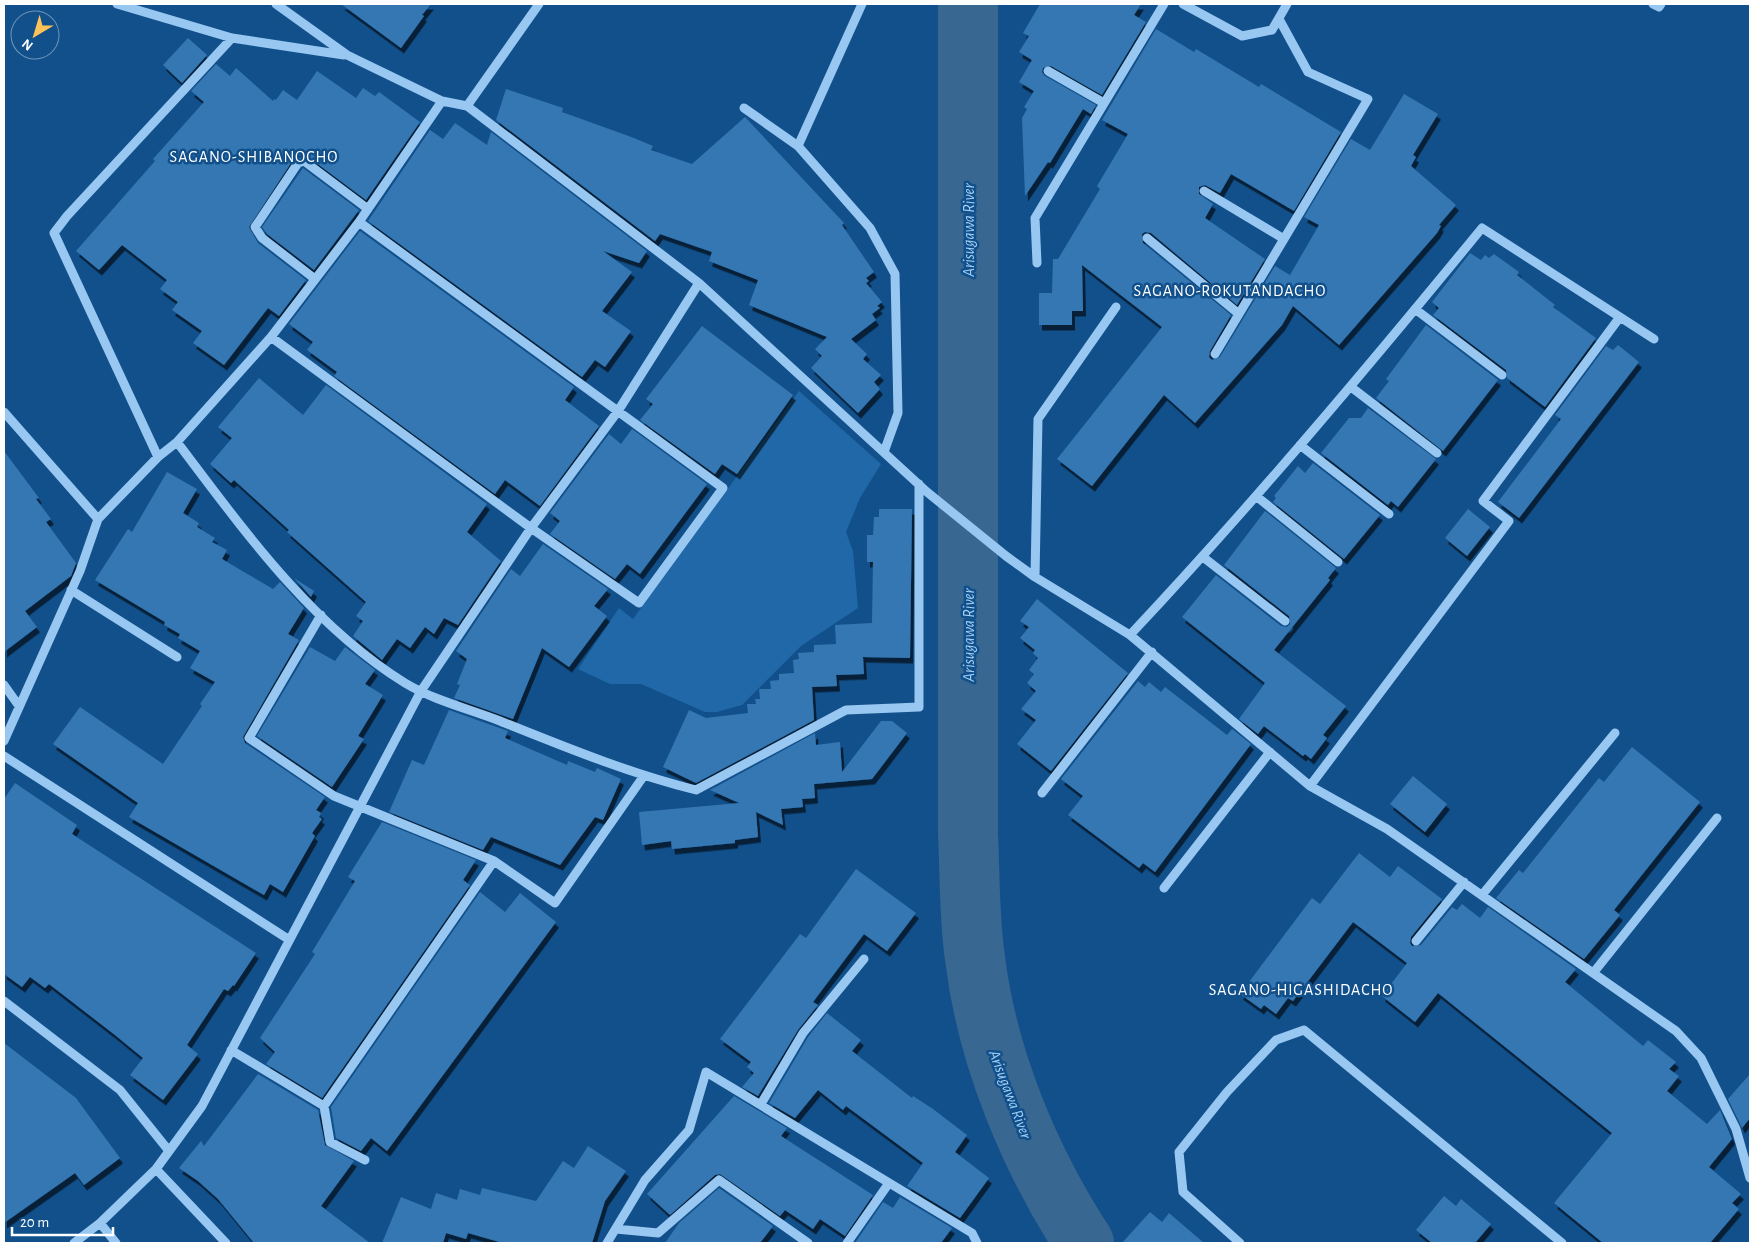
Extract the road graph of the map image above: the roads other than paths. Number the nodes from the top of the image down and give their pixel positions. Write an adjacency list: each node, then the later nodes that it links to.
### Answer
1 (117, 4): 11 (street)
2 (276, 4): 12 (street)
3 (539, 4): 16 (street)
4 (862, 4): 18 (street)
5 (1164, 4): 15 (street)
6 (1183, 4): 10 (street)
7 (1287, 4): 10 (street)
8 (1653, 4): 9 (street)
9 (1661, 4)
10 (1279, 19): 23 (street)
11 (232, 38): 12 (street); 42 (street)
12 (347, 55): 14 (street)
13 (1048, 71): 15 (street)
14 (442, 101): 16 (street); 20 (street)
15 (1104, 103): 24 (street)
16 (467, 106): 26 (street)
17 (744, 108): 18 (street)
18 (798, 146): 40 (street)
19 (1204, 190): 23 (street)
20 (368, 210): 21 (street); 25 (street)
21 (359, 222): 25 (street); 36 (street)
22 (1146, 238): 29 (street)
23 (1284, 239): 29 (street)
24 (1037, 263)
25 (315, 279): 31 (street)
26 (699, 283): 36 (street); 40 (street)
27 (1116, 307): 50 (street)
28 (1415, 309): 30 (street); 34 (street); 35 (street)
29 (1240, 314): 33 (street)
30 (1620, 317): 32 (street); 65 (street)
31 (271, 337): 38 (street); 47 (street)
32 (1654, 339)
33 (1215, 354)
34 (1502, 375)
35 (1351, 387): 39 (street); 41 (street)
36 (618, 411): 47 (street); 47 (street)
37 (4, 412): 46 (street)
38 (177, 442): 42 (street); 52 (street)
39 (1300, 445): 44 (street); 45 (street)
40 (884, 452): 43 (street)
41 (1437, 453)
42 (158, 457): 46 (street)
43 (919, 484): 50 (street); 64 (street)
44 (1256, 496): 48 (street); 49 (street)
45 (1389, 514)
46 (98, 519): 51 (street)
47 (531, 528): 58 (street)
48 (1203, 556): 53 (street); 54 (street)
49 (1338, 562)
50 (1035, 577): 54 (street)
51 (71, 590): 56 (street); 59 (street)
52 (321, 615): 58 (street); 67 (street)
53 (1284, 622)
54 (1130, 635): 55 (street)
55 (1152, 652): 62 (street); 66 (street)
56 (177, 657)
57 (4, 685): 59 (street)
58 (421, 691): 64 (street); 67 (street)
59 (19, 706): 61 (street)
60 (1615, 734): 72 (street)
61 (4, 741)
62 (1270, 752): 65 (street); 71 (street)
63 (4, 756): 73 (street)
64 (644, 777): 69 (street)
65 (1310, 786): 70 (street)
66 (1042, 793)
67 (360, 805): 69 (street); 73 (street)
68 (1717, 818): 76 (street)
69 (494, 861): 80 (street)
70 (1464, 882): 72 (street); 74 (street)
71 (1164, 888)
72 (1482, 895): 76 (street)
73 (288, 939): 78 (street)
74 (1416, 941)
75 (864, 958): 79 (street)
76 (1594, 972): 84 (street)
77 (4, 1001): 81 (street)
78 (231, 1050): 80 (street); 81 (street)
79 (761, 1104): 85 (street); 87 (street)
80 (324, 1106): 82 (street)
81 (169, 1151): 83 (street)
82 (365, 1160)
83 (156, 1169): 86 (street); 90 (street)
84 (1750, 1178)
85 (889, 1183): 93 (street); 94 (street)
86 (100, 1223): 88 (street); 89 (street)
87 (616, 1229): 91 (street); 92 (street)
88 (74, 1243)
89 (116, 1243)
90 (226, 1243)
91 (607, 1243)
92 (808, 1243)
93 (847, 1243)
94 (976, 1243)
95 (1240, 1243): 96 (street)
96 (1562, 1243)

